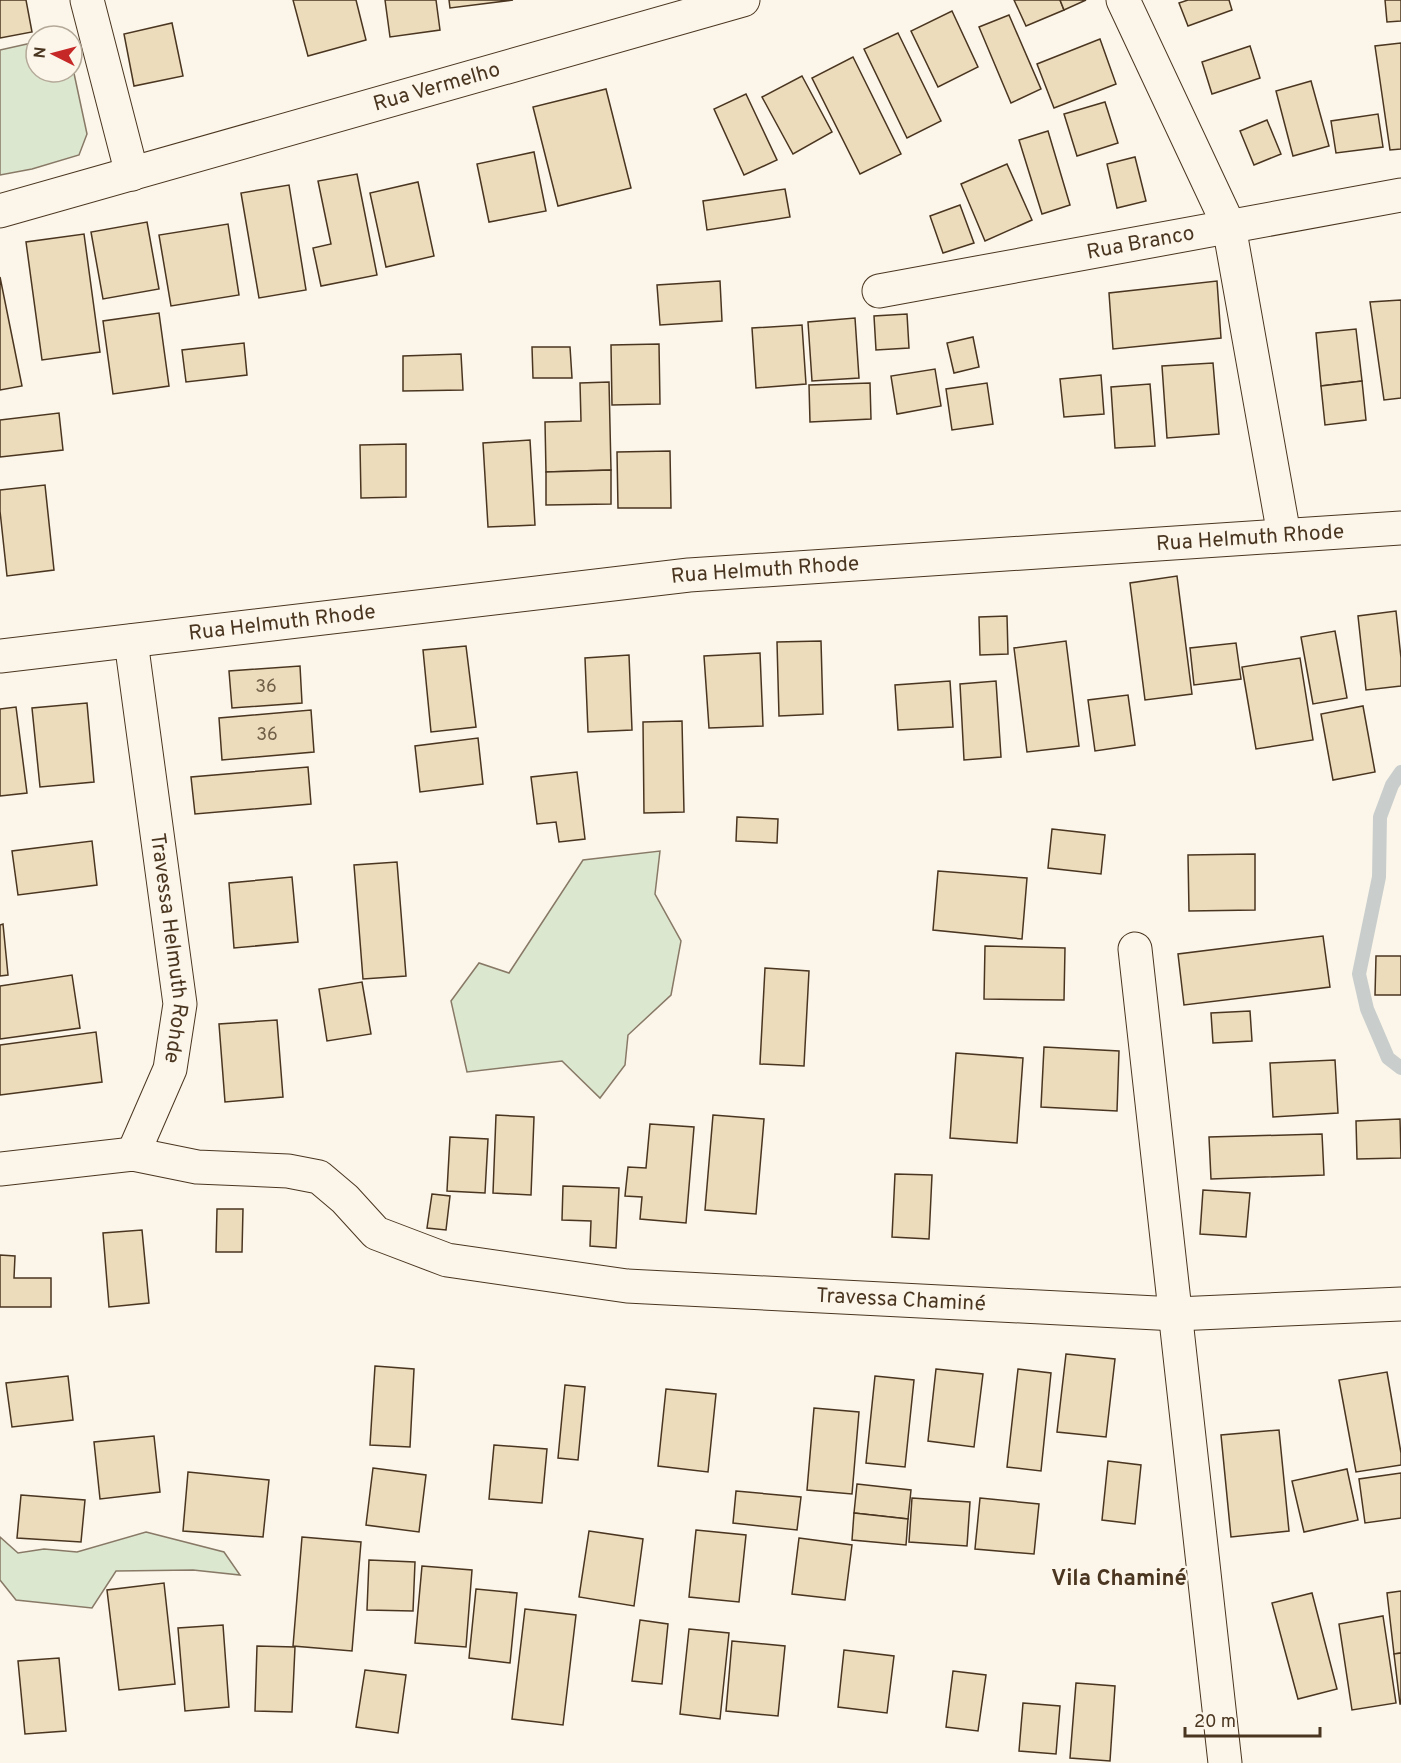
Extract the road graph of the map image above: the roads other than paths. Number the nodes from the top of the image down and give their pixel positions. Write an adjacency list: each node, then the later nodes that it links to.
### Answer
1 (87, 0): 4 (street)
2 (743, 0): 4 (street, Rua Vermelho)
3 (1123, 0): 7 (street)
4 (132, 174): 6 (street, Rua Vermelho)
5 (1401, 195): 7 (street, Rua Branco)
6 (0, 211)
7 (1229, 226): 8 (street, Rua Branco); 10 (street)
8 (879, 291)
9 (1401, 528): 10 (street, Rua Helmuth Rhode)
10 (1284, 535): 11 (street, Rua Helmuth Rhode)
11 (131, 641): 12 (street, Rua Helmuth Rhode); 14 (street, Travessa Helmuth Rohde)
12 (0, 656)
13 (1135, 949): 17 (street)
14 (133, 1154): 15 (street); 17 (street, Travessa Chaminé)
15 (0, 1169)
16 (1401, 1304): 17 (street, Travessa Chaminé)
17 (1176, 1314): 18 (street)
18 (1225, 1763)

